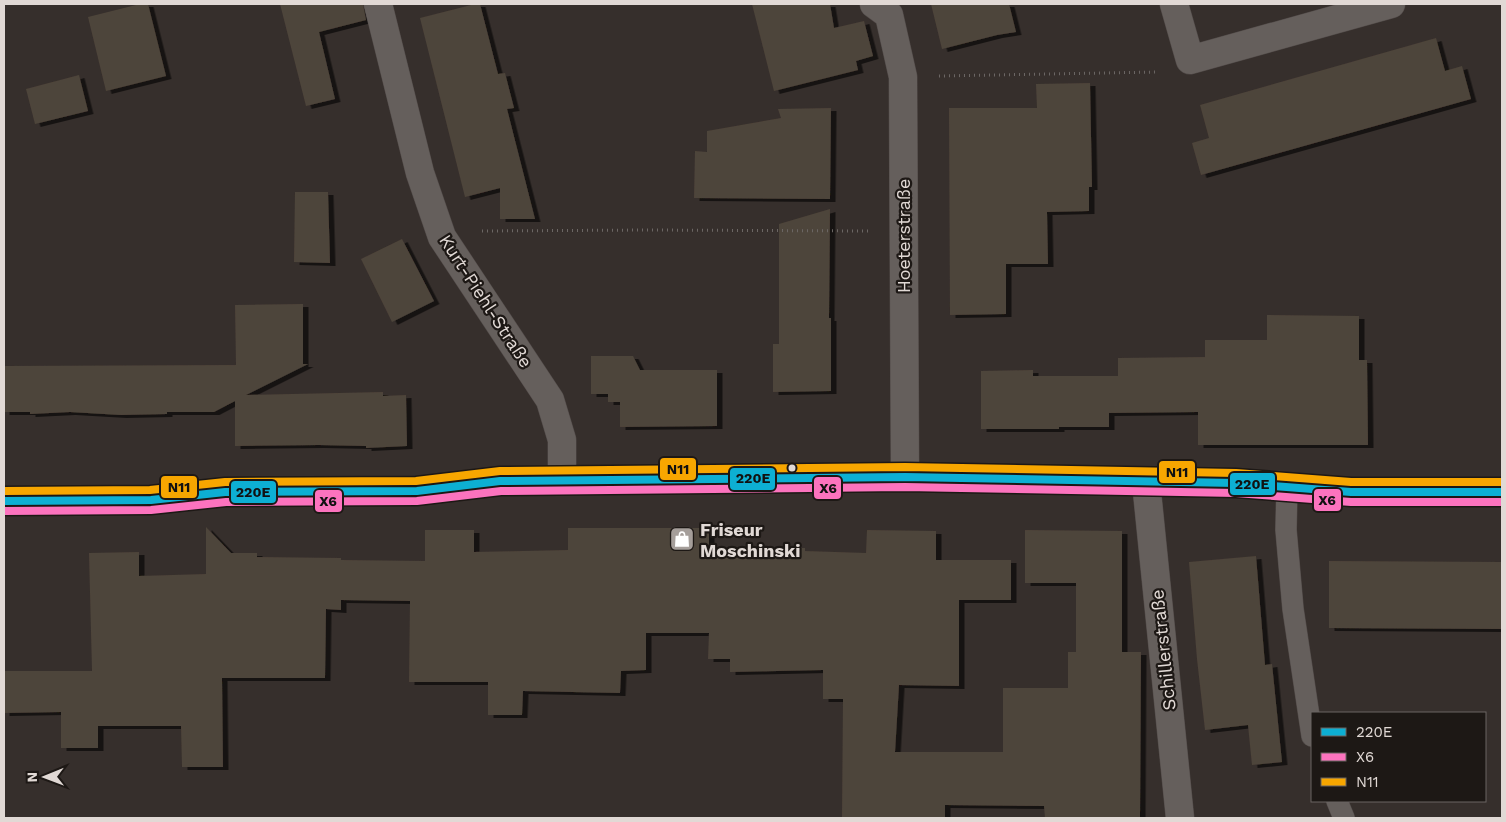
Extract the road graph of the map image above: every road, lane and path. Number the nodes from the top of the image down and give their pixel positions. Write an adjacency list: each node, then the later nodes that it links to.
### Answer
1 (378, 4): 8 (street, Kurt-Piehl-Straße)
2 (874, 4): 6 (street, Hoeterstraße)
3 (1174, 4): 5 (street)
4 (1391, 4): 5 (street)
5 (1190, 60): 6 (path)
6 (903, 77): 7 (street, Hoeterstraße)
7 (903, 231): 8 (path); 9 (street, Hoeterstraße)
8 (442, 237): 10 (street, Kurt-Piehl-Straße)
9 (905, 477): 10 (street); 11 (street)
10 (562, 480): 14 (street)
11 (1146, 482): 12 (street); 17 (street, Schillerstraße)
12 (1287, 486): 13 (street); 15 (lane)
13 (1502, 492)
14 (4, 501)
15 (1311, 729)
16 (1337, 802): 18 (lane)
17 (1180, 818)
18 (1344, 818)

